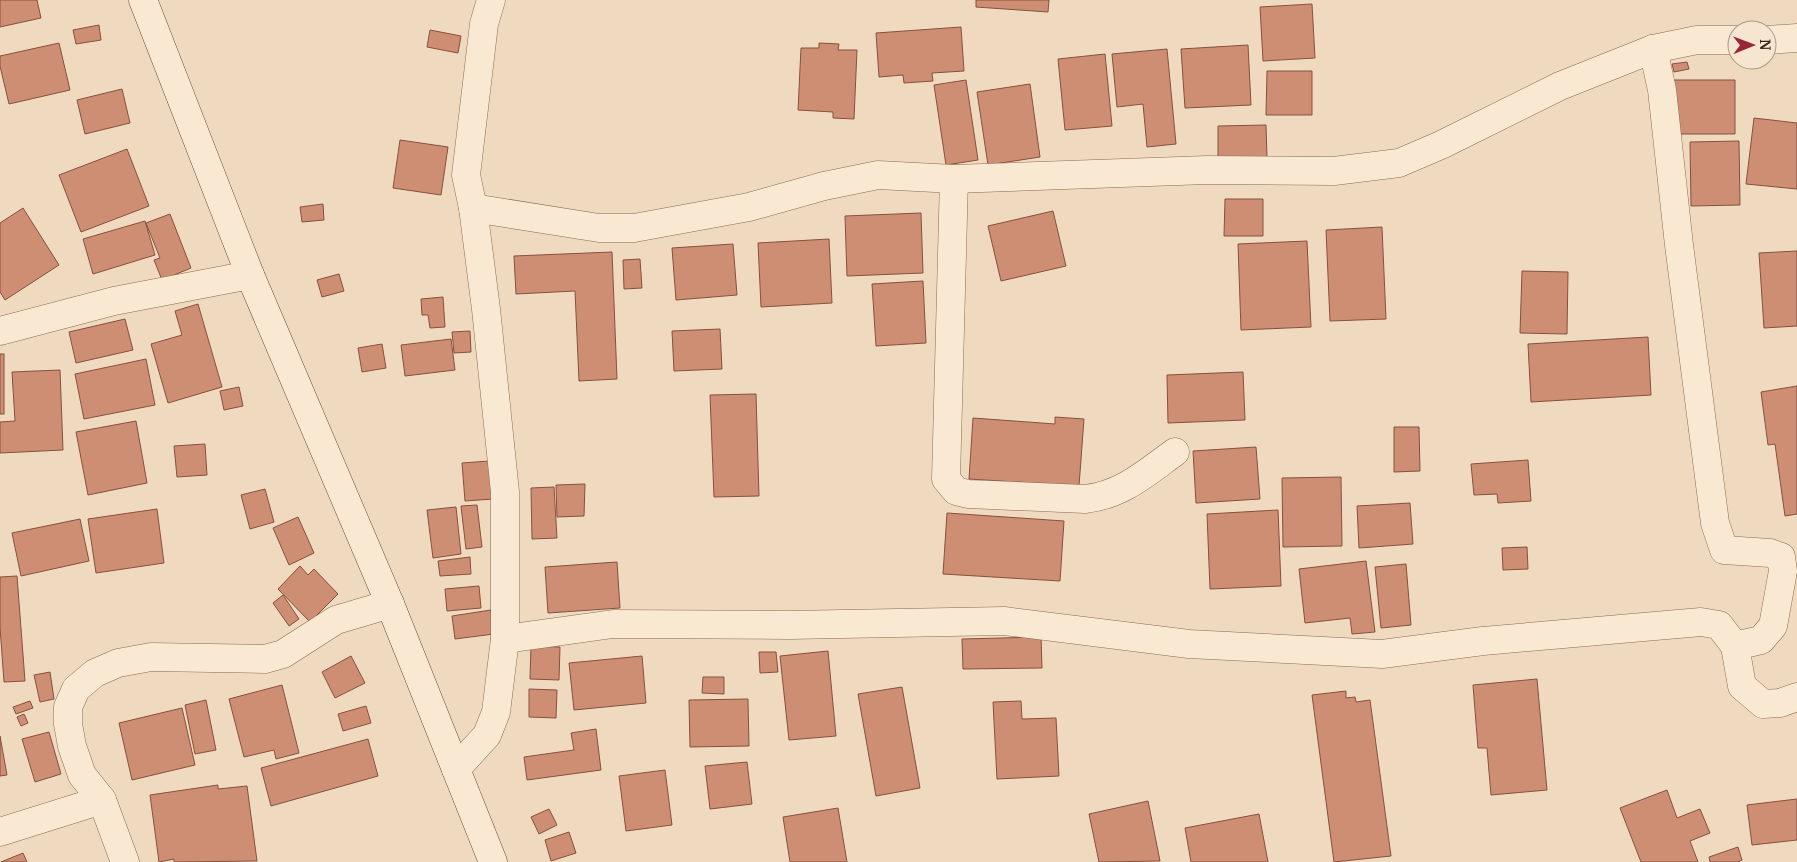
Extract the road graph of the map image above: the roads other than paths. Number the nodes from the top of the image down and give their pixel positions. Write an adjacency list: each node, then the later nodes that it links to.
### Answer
1 (143, 0): 9 (street)
2 (491, 0): 8 (street)
3 (1797, 38): 4 (street)
4 (1777, 39)
5 (1727, 40): 6 (street)
6 (1653, 49): 7 (street); 14 (street)
7 (954, 179): 8 (street); 11 (street)
8 (473, 208): 13 (street)
9 (250, 274): 10 (street); 12 (street)
10 (0, 331)
11 (1175, 452)
12 (390, 604): 16 (street); 17 (street)
13 (505, 639): 14 (street); 16 (street)
14 (1735, 646): 15 (street)
15 (1797, 697)
16 (456, 769): 20 (street)
17 (102, 800): 18 (street); 19 (street)
18 (0, 832)
19 (125, 862)
20 (493, 862)

